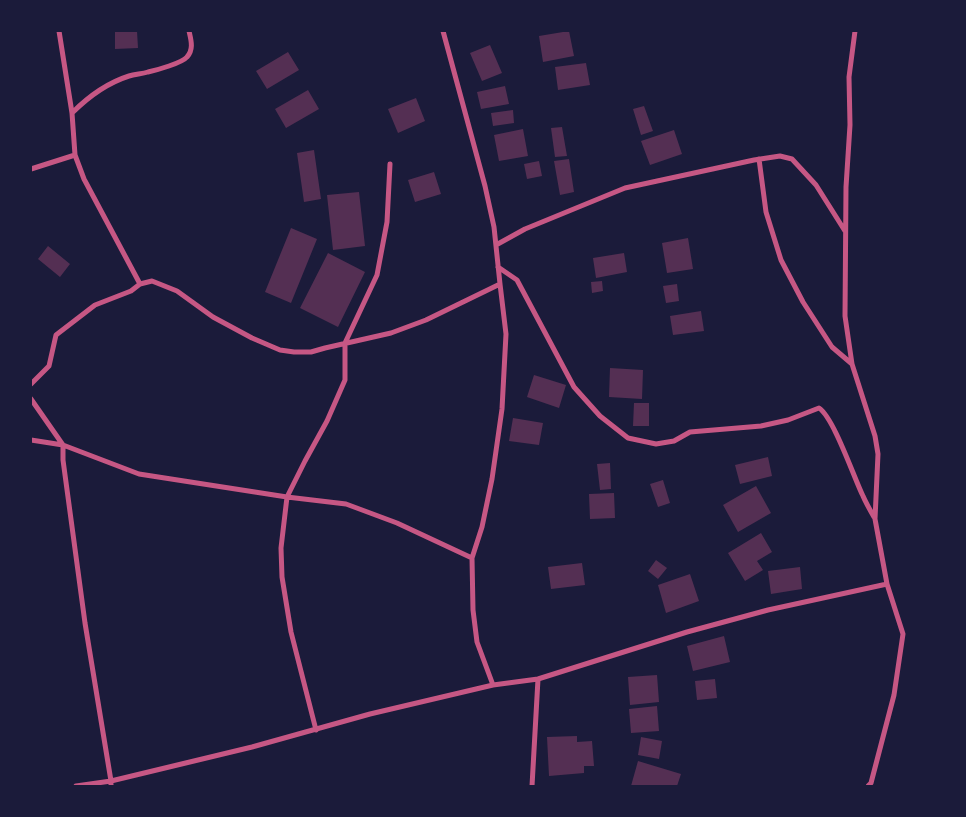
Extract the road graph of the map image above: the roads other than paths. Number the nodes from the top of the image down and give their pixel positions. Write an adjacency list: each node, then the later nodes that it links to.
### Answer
1 (59, 31): 5 (street)
2 (189, 31): 5 (street)
3 (443, 31): 11 (street)
4 (855, 31): 10 (street)
5 (72, 113): 6 (street)
6 (75, 155): 9 (street); 13 (street)
7 (759, 159): 10 (street); 11 (street); 16 (street)
8 (390, 164): 15 (street)
9 (31, 168)
10 (845, 231): 16 (street)
11 (496, 245): 12 (street)
12 (498, 267): 14 (street); 22 (street)
13 (140, 284): 15 (street); 17 (street)
14 (500, 284): 15 (street); 23 (street)
15 (346, 343): 21 (street)
16 (852, 364): 22 (street)
17 (31, 384)
18 (31, 399): 20 (street)
19 (31, 440): 20 (street)
20 (63, 445): 21 (street); 28 (street)
21 (288, 497): 23 (street); 27 (street)
22 (875, 519): 24 (street)
23 (472, 558): 26 (street)
24 (887, 584): 25 (street); 29 (street)
25 (538, 679): 26 (street); 31 (street)
26 (493, 685): 27 (street)
27 (316, 730): 28 (street)
28 (111, 783): 30 (street)
29 (872, 785)
30 (76, 786)
31 (532, 786)

